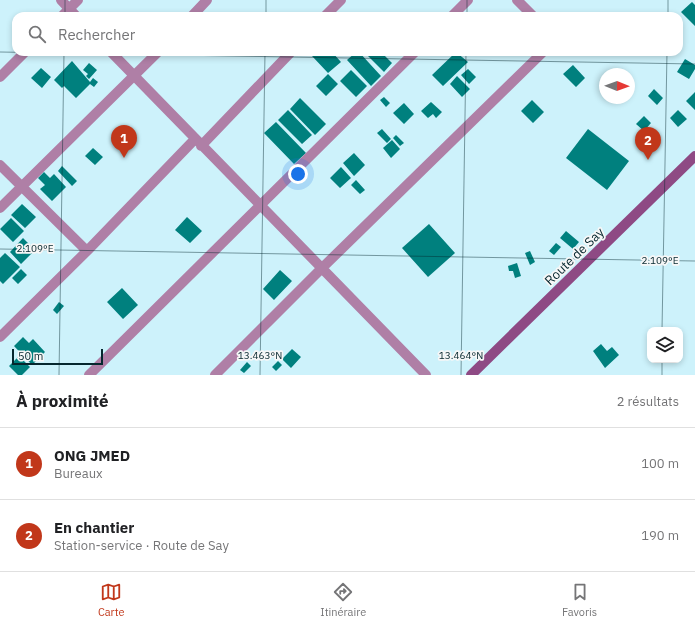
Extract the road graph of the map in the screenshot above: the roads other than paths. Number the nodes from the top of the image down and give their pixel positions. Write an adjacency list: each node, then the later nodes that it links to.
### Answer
1 (61, 0): 7 (street)
2 (78, 0): 8 (street)
3 (207, 0): 9 (street)
4 (341, 0): 10 (street)
5 (468, 0): 11 (street)
6 (517, 0): 12 (street)
7 (68, 12)
8 (70, 12)
9 (196, 12)
10 (329, 12)
11 (456, 12)
12 (529, 12)
13 (21, 56): 20 (street)
14 (115, 56): 19 (street)
15 (154, 56): 19 (street)
16 (287, 56): 21 (street)
17 (411, 56): 25 (street)
18 (539, 56): 28 (street)
19 (135, 76): 21 (street); 24 (street)
20 (0, 77)
21 (198, 142): 25 (street); 27 (street)
22 (695, 156): 33 (main road, Route de Say)
23 (0, 165): 24 (street)
24 (22, 187): 26 (street); 27 (street)
25 (260, 206): 28 (street); 30 (street)
26 (0, 208)
27 (87, 251): 29 (street)
28 (321, 269): 31 (street); 32 (street)
29 (0, 337)
30 (89, 375)
31 (215, 375)
32 (426, 375)
33 (471, 375)

